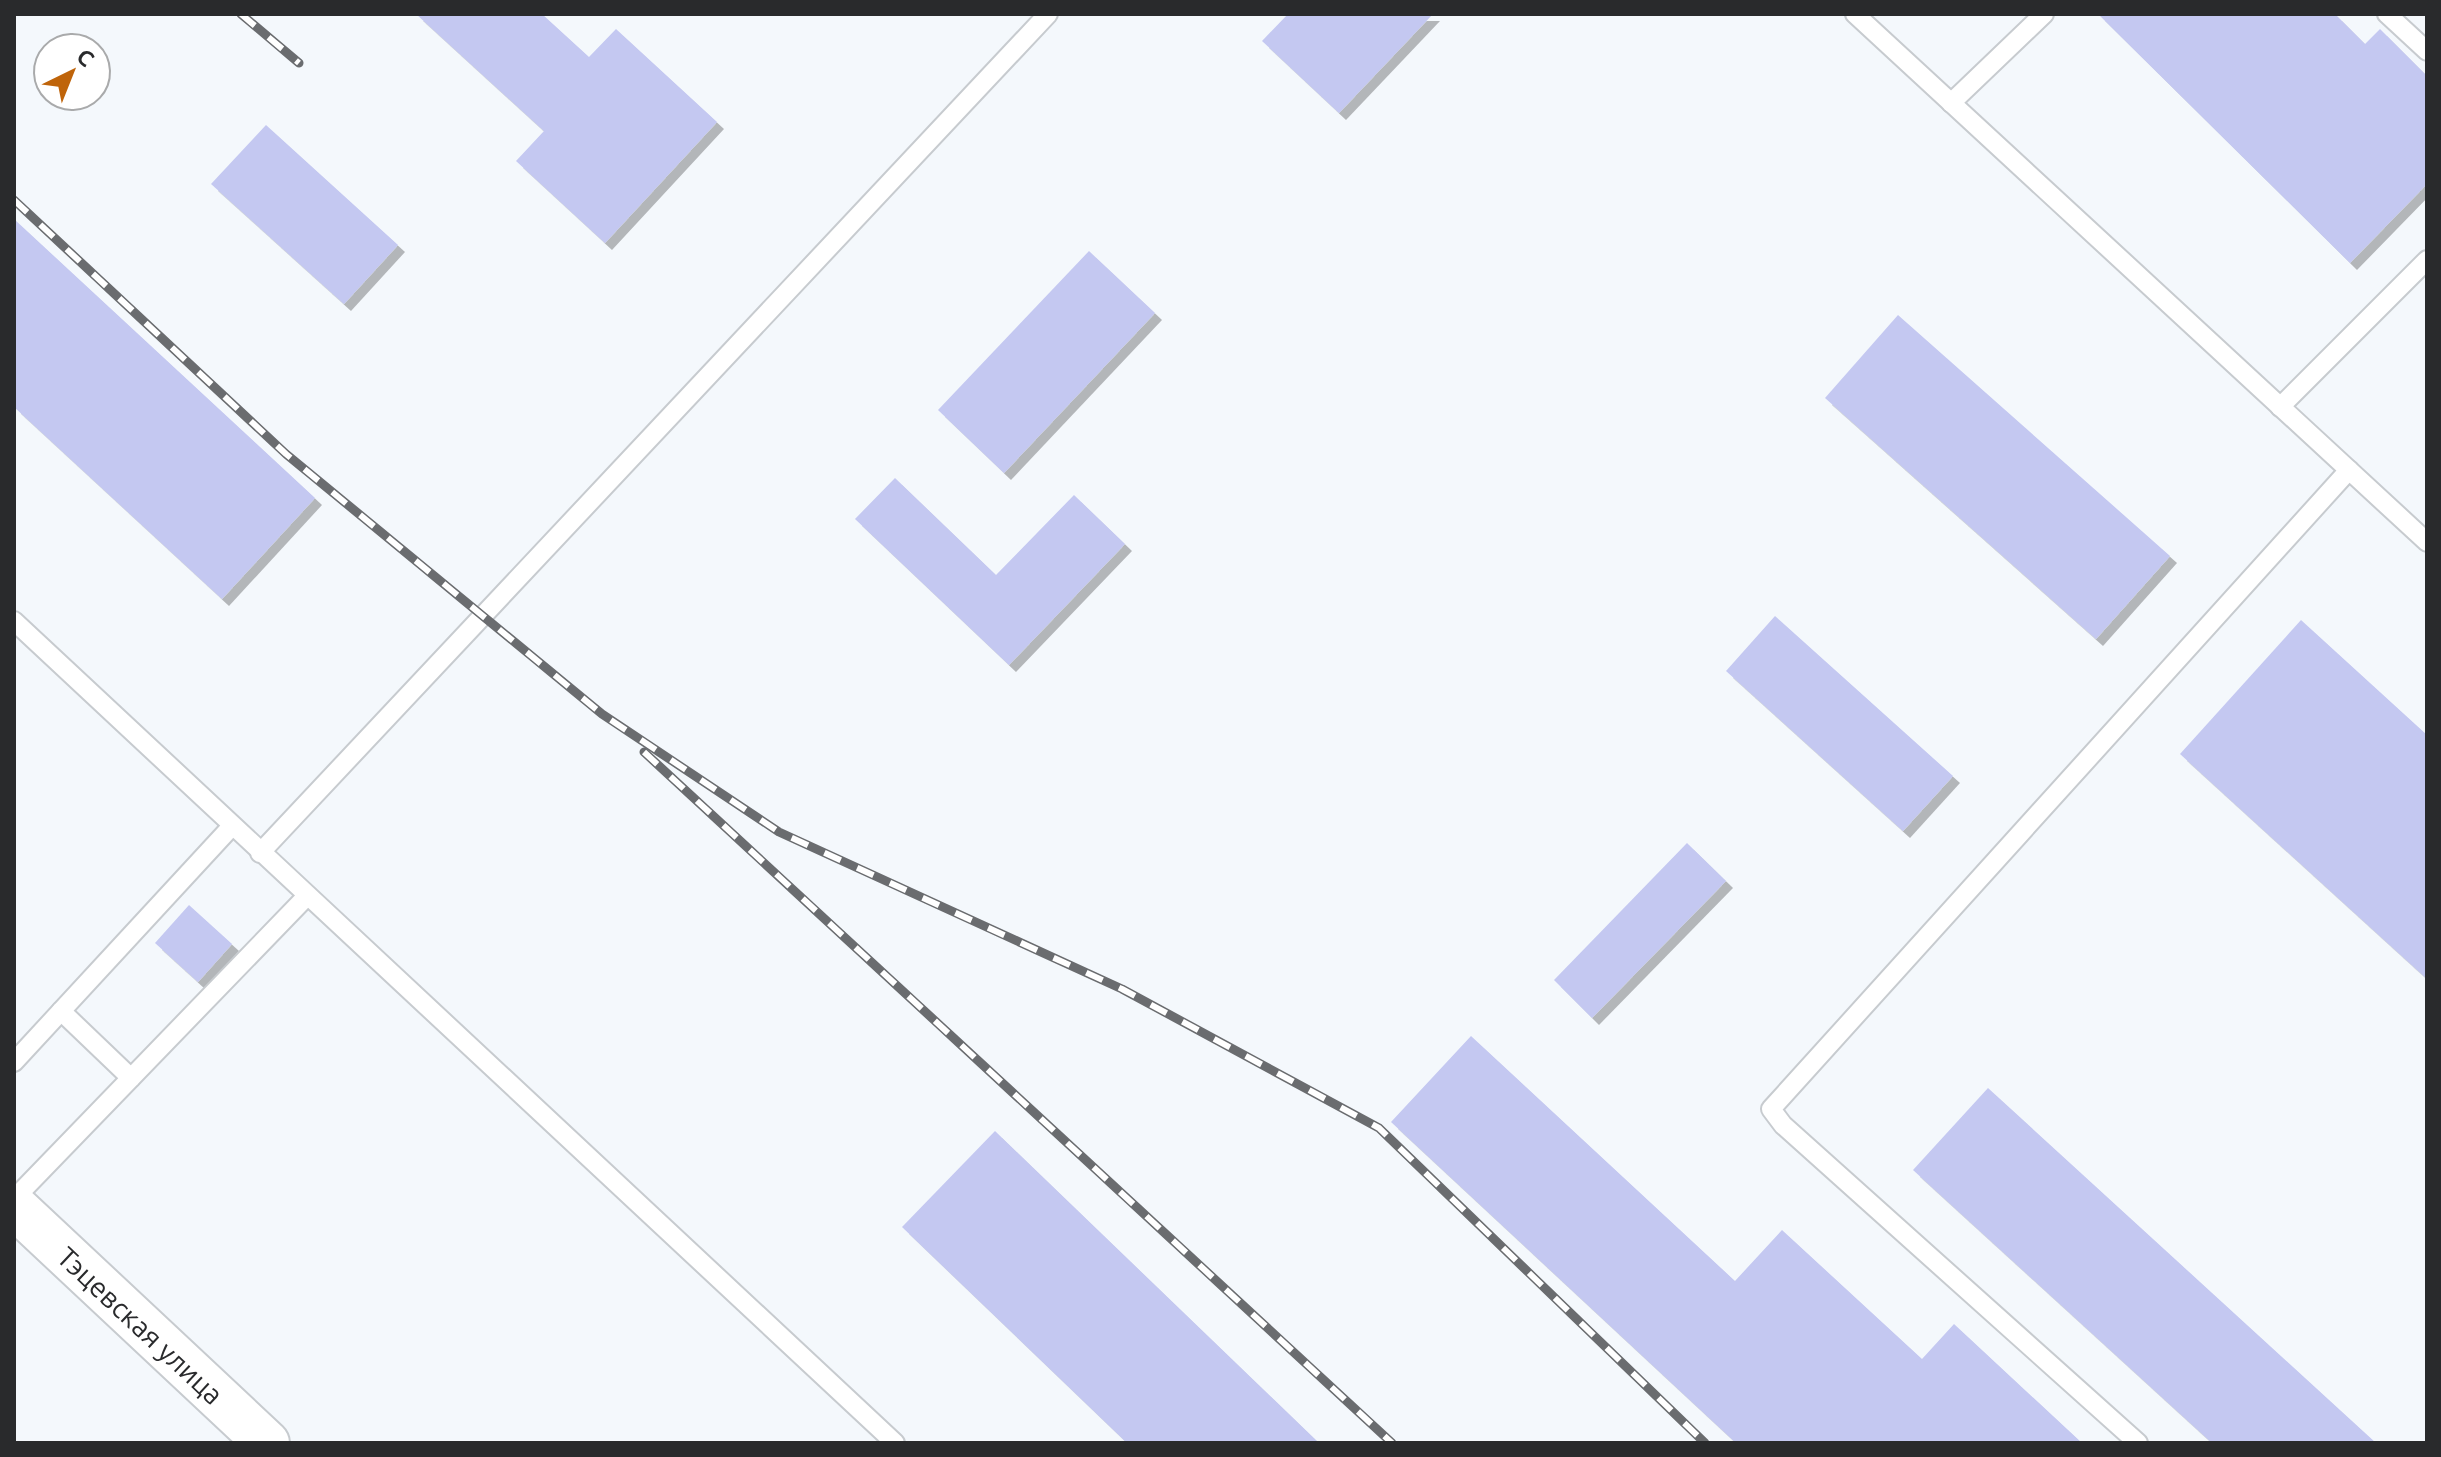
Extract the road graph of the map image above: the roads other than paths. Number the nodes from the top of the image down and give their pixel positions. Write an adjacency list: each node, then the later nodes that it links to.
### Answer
1 (1048, 14): 13 (lane)
2 (1855, 14): 6 (lane)
3 (2044, 14): 6 (lane)
4 (2387, 14): 5 (lane)
5 (2427, 51)
6 (1951, 103): 8 (lane)
7 (2427, 260): 8 (lane)
8 (2280, 407): 9 (lane)
9 (2349, 470): 10 (lane); 22 (lane)
10 (2427, 542)
11 (14, 621): 12 (lane)
12 (232, 826): 13 (lane); 15 (lane)
13 (260, 853): 14 (lane)
14 (307, 896): 17 (lane); 21 (lane)
15 (61, 1011): 16 (lane); 17 (lane)
16 (14, 1062)
17 (131, 1078): 18 (lane)
18 (14, 1199)
19 (14, 1206): 20 (street, Тэцевская улица)
20 (267, 1443)
21 (895, 1443)
22 (2138, 1443)

